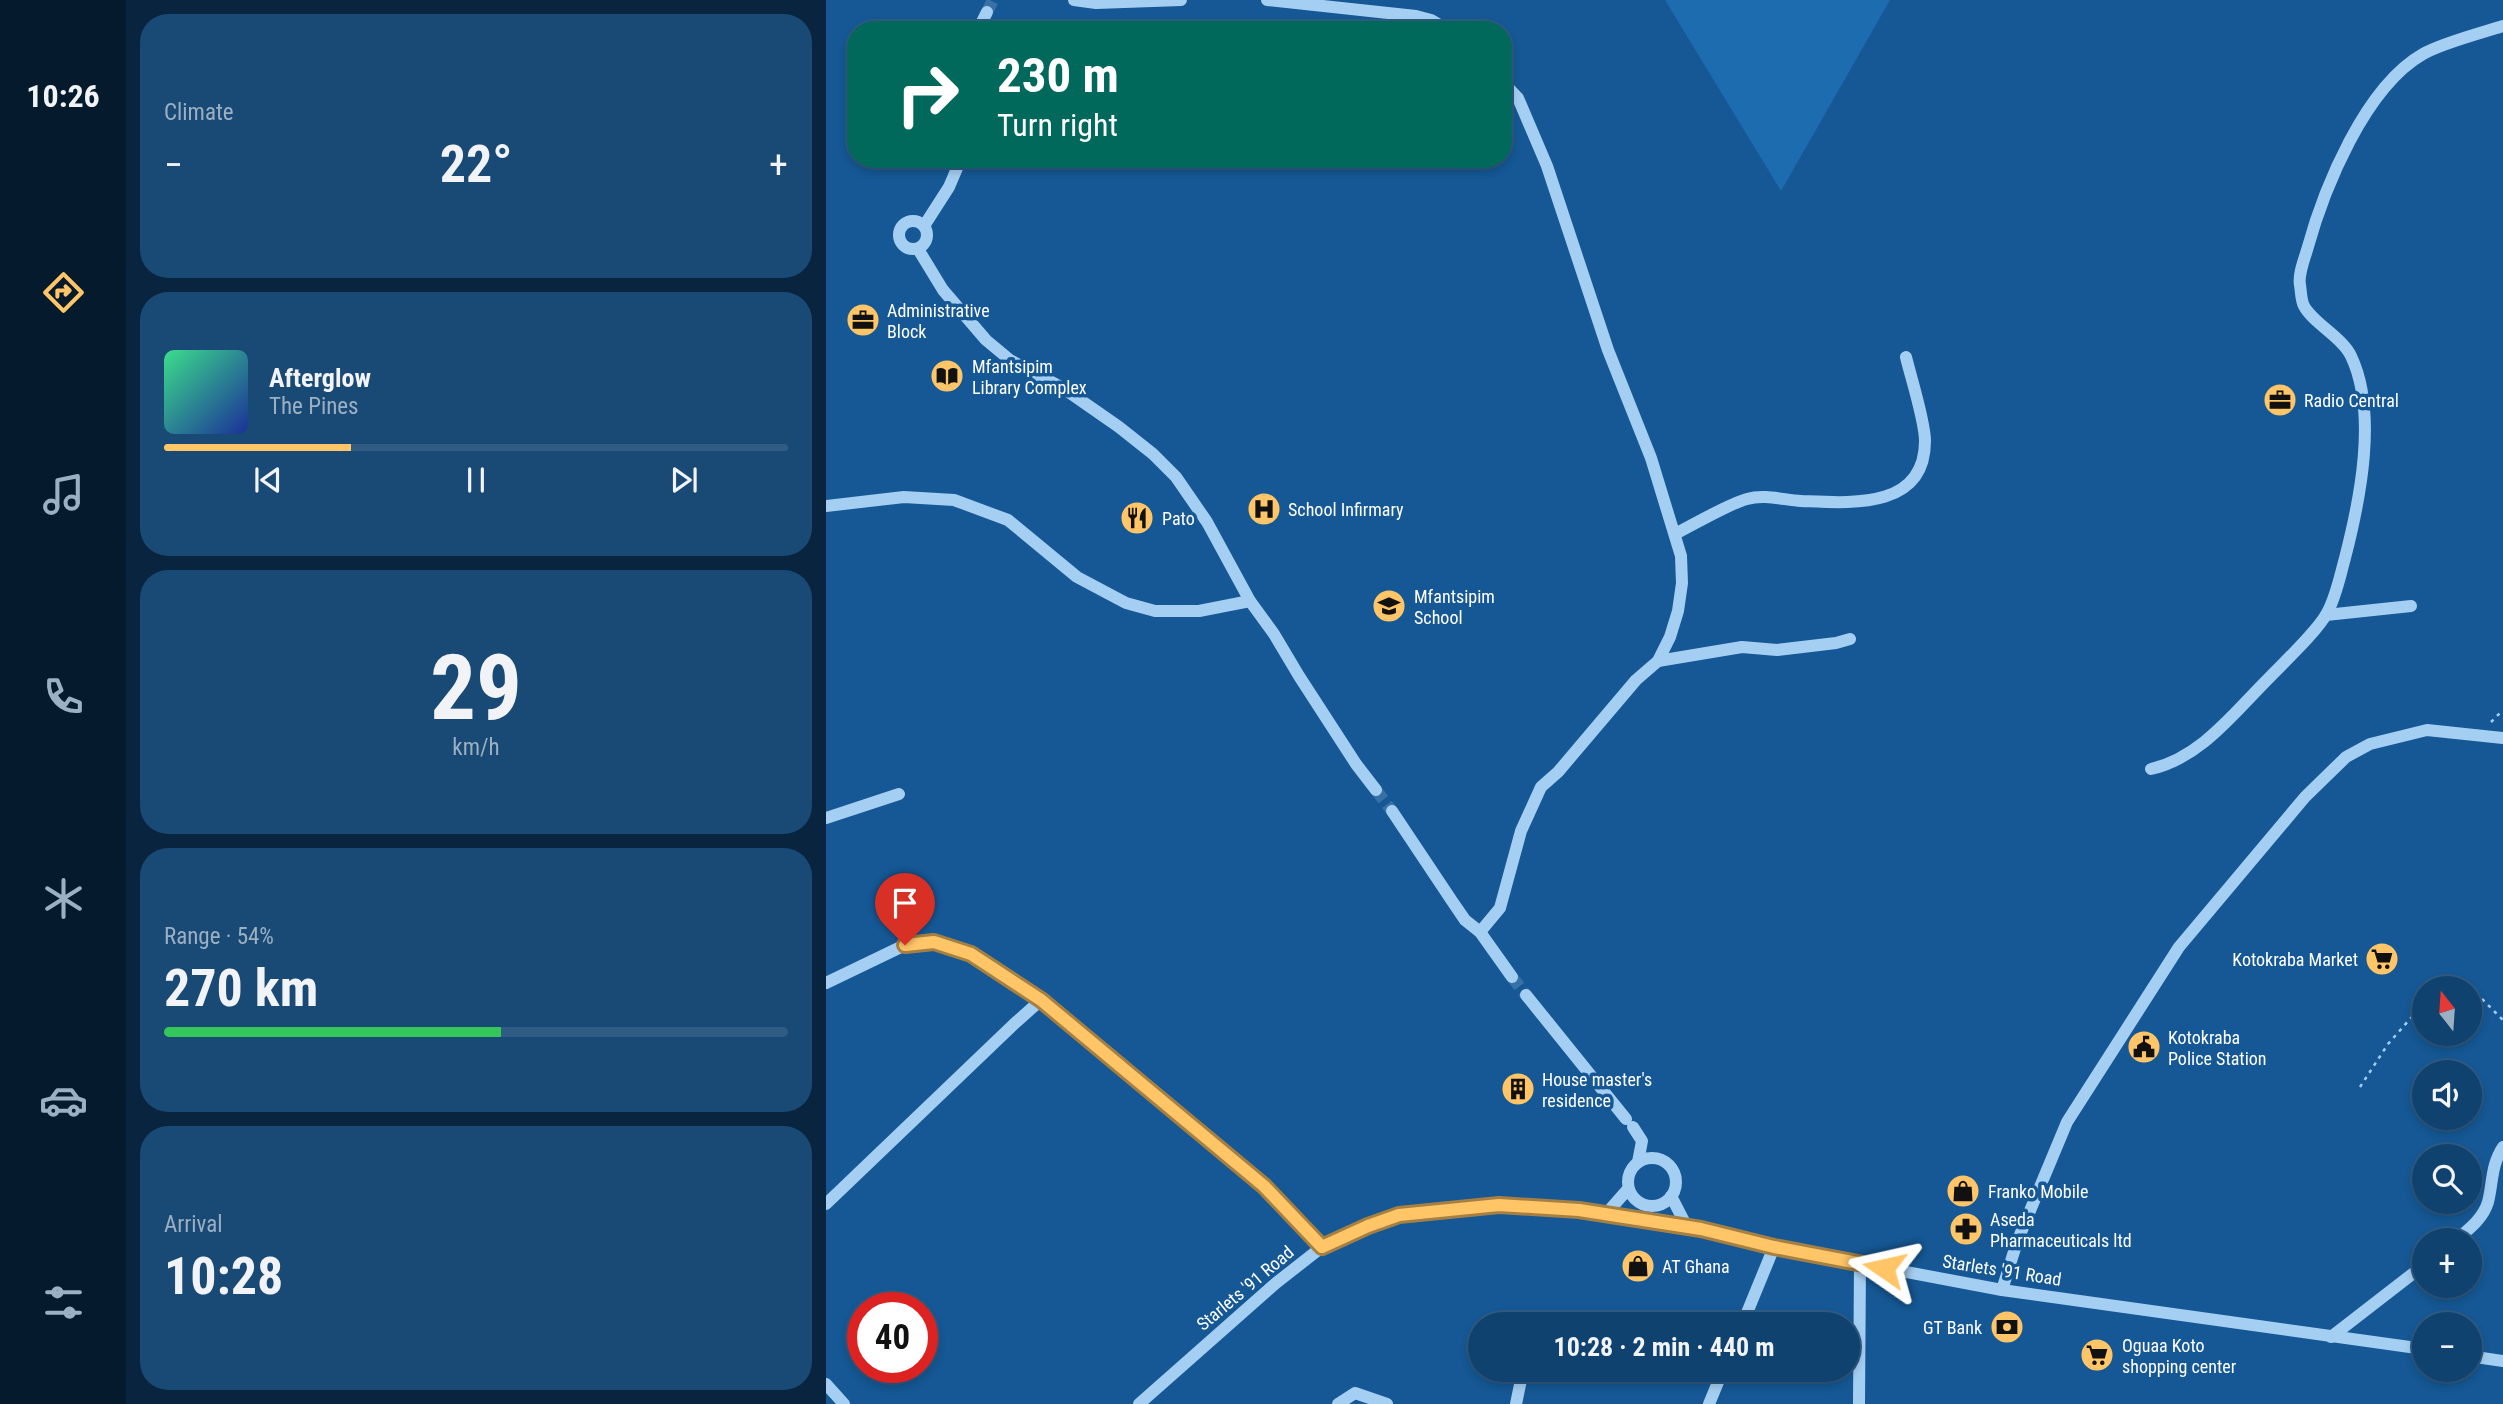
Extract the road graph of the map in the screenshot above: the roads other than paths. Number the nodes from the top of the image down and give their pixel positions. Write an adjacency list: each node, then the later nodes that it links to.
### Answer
1 (1074, 0): 2 (street)
2 (1181, 0)
3 (1267, 0): 6 (street)
4 (987, 12): 5 (street)
5 (982, 21)
6 (1434, 21)
7 (2503, 26): 17 (street)
8 (1512, 92): 14 (street)
9 (957, 168): 10 (street)
10 (924, 226): 11 (street); 11 (street)
11 (918, 249): 15 (street)
12 (1906, 357): 14 (street)
13 (826, 506): 15 (street)
14 (1675, 534): 19 (street)
15 (1250, 601): 22 (street)
16 (2411, 606): 17 (street)
17 (2326, 615): 21 (street)
18 (1850, 639): 19 (street)
19 (1658, 661): 26 (street)
20 (2503, 738): 45 (street)
21 (2151, 769)
22 (1376, 790)
23 (899, 794): 25 (street)
24 (1392, 811): 26 (street)
25 (826, 818)
26 (1480, 932): 27 (street)
27 (1512, 977)
28 (826, 984): 30 (street)
29 (1526, 995): 31 (street)
30 (1041, 1000): 37 (street); 41 (street)
31 (1643, 1141): 33 (street); 34 (street)
32 (2503, 1147): 40 (street)
33 (1660, 1159): 34 (street); 36 (street)
34 (1638, 1162): 35 (street)
35 (1628, 1189): 36 (street); 38 (street)
36 (1671, 1196): 39 (street)
37 (826, 1204)
38 (1605, 1214): 39 (street, Starlets '91 Road); 41 (street, Starlets '91 Road)
39 (1687, 1227): 42 (street, Starlets '91 Road)
40 (2470, 1228)
41 (1322, 1247): 55 (street, Starlets '91 Road)
42 (1774, 1247): 43 (street, Starlets '91 Road); 46 (street)
43 (1860, 1263): 45 (street, Starlets '91 Road); 60 (street)
44 (2412, 1274): 47 (street)
45 (2002, 1290): 47 (street, Starlets '91 Road)
46 (1747, 1312)
47 (2331, 1336): 48 (street, Starlets '91 Road)
48 (2412, 1347)
49 (2482, 1358): 50 (street)
50 (2503, 1361)
51 (1521, 1382): 58 (street)
52 (1718, 1382): 59 (street)
53 (826, 1384): 54 (street)
54 (844, 1404)
55 (1139, 1404)
56 (1338, 1404): 57 (street)
57 (1387, 1404)
58 (1516, 1404)
59 (1709, 1404)
60 (1860, 1404)

